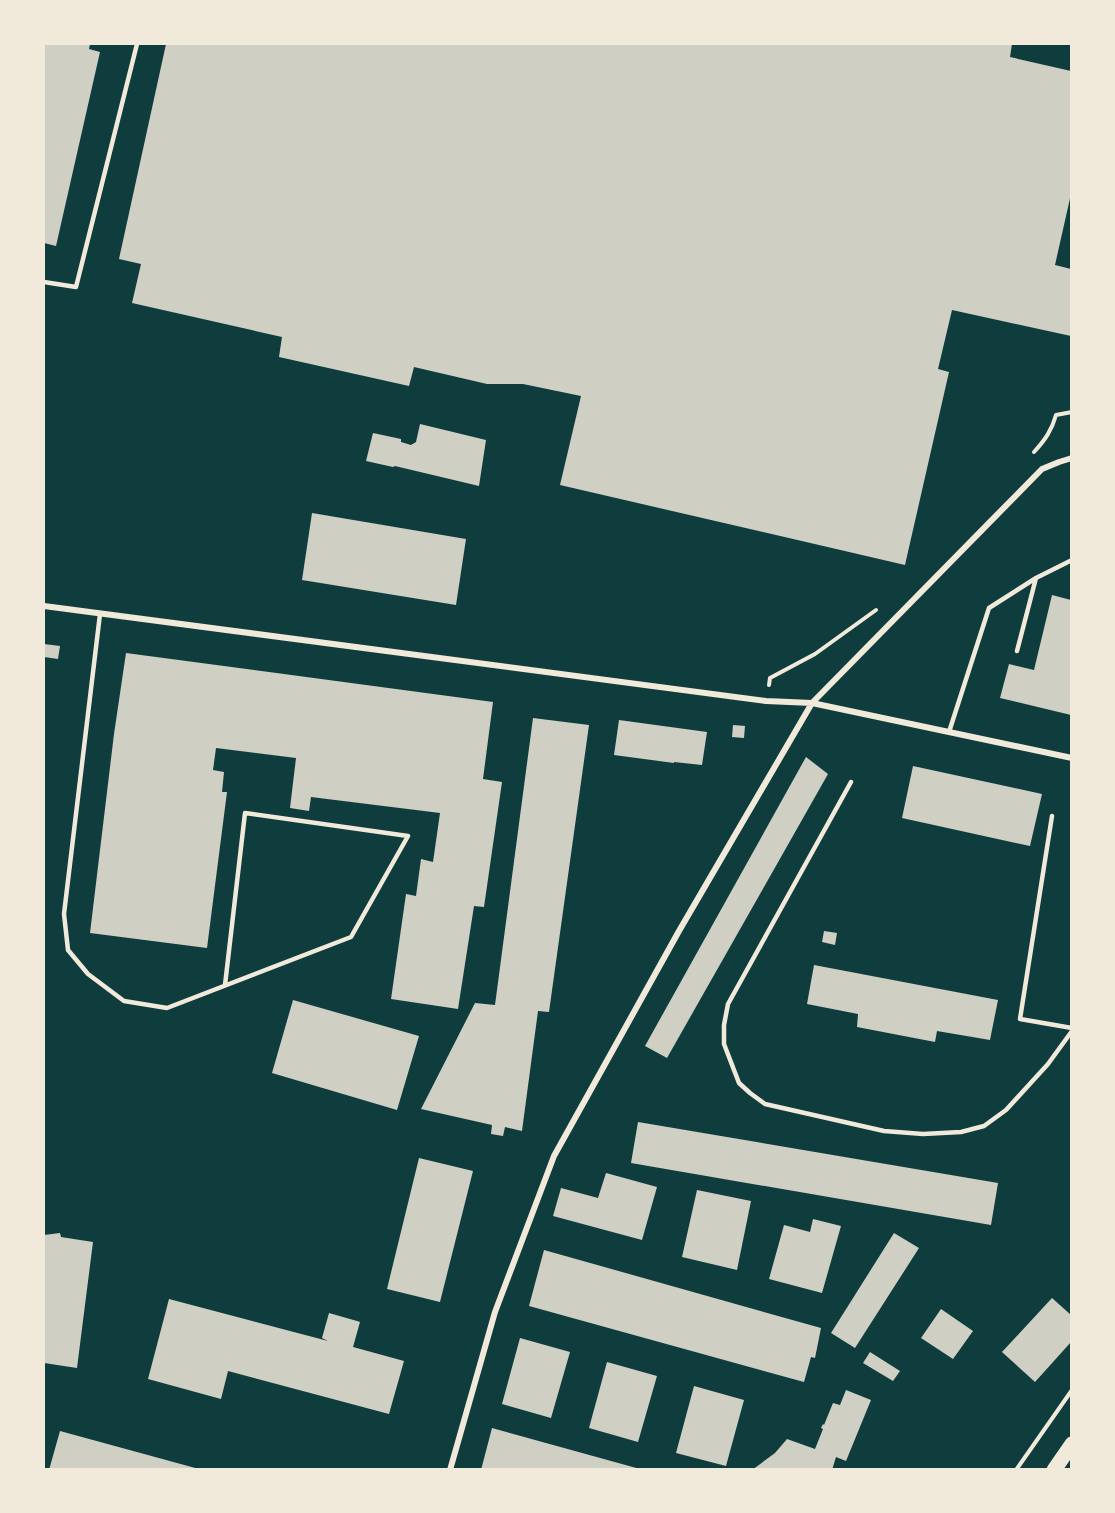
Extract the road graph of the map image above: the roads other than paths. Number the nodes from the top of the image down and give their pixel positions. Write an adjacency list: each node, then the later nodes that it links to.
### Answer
1 (137, 44): 2 (lane)
2 (44, 282)
3 (1071, 458): 9 (street)
4 (1071, 560): 5 (lane)
5 (1036, 578): 8 (lane); 10 (lane)
6 (44, 606): 7 (street)
7 (99, 614): 9 (street); 14 (lane)
8 (1017, 651)
9 (812, 703): 10 (street); 17 (street)
10 (949, 732): 11 (street)
11 (1071, 758)
12 (851, 782): 15 (lane)
13 (1052, 816): 15 (lane)
14 (225, 985): 14 (lane)
15 (1071, 1029)
16 (1071, 1444): 18 (main road)
17 (450, 1470)
18 (1054, 1470)

